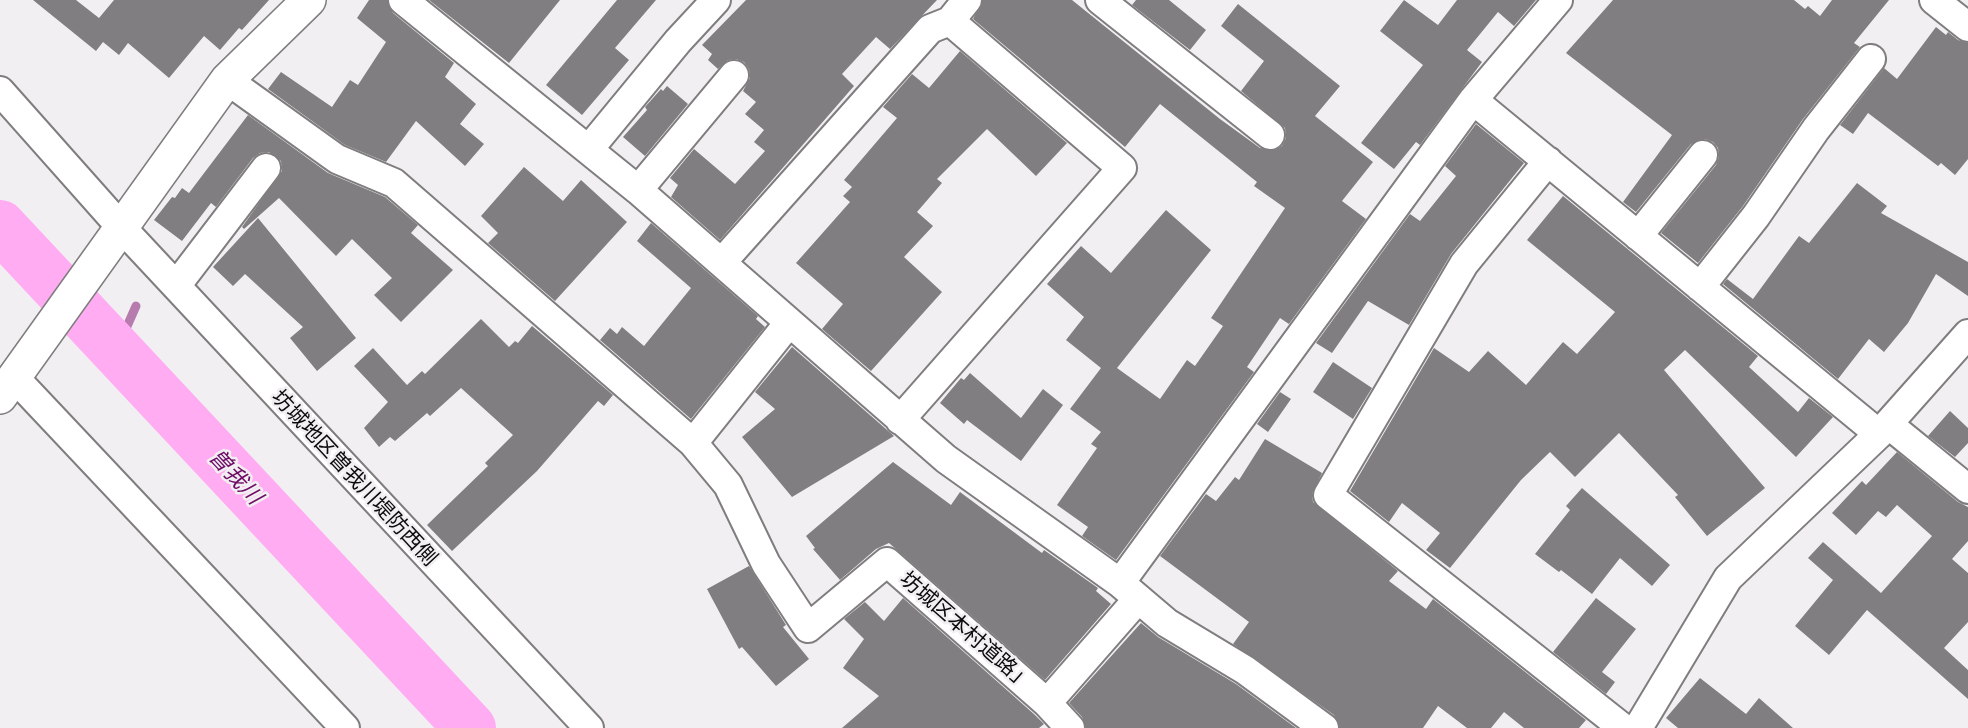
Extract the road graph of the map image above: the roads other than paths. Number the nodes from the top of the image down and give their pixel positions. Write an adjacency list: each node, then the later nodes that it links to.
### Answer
1 (309, 0): 11 (street)
2 (403, 0): 15 (street)
3 (716, 0): 15 (street)
4 (1100, 0): 14 (street)
5 (1558, 0): 13 (street, 坊城区本村道路」)
6 (1934, 0): 8 (street)
7 (958, 11): 22 (street); 28 (street)
8 (1968, 27)
9 (1870, 59): 24 (street)
10 (734, 75): 19 (street)
11 (227, 80): 20 (street); 30 (street)
12 (0, 91): 20 (street, 坊城地区曽我川堤防西側)
13 (1473, 100): 17 (street); 32 (street, 坊城区本村道路」)
14 (1270, 135)
15 (589, 149): 19 (street)
16 (1703, 155): 21 (street)
17 (1548, 161): 21 (street); 38 (street)
18 (266, 168): 23 (street)
19 (638, 190): 22 (street)
20 (116, 232): 23 (street, 坊城地区曽我川堤防西側); 27 (street)
21 (1638, 236): 24 (street)
22 (722, 262): 25 (street)
23 (176, 286): 35 (street, 坊城地区曽我川堤防西側)
24 (1700, 287): 29 (street)
25 (788, 324): 28 (street); 30 (street)
26 (1968, 334): 29 (street)
27 (10, 373): 34 (street)
28 (900, 420): 32 (street)
29 (1884, 429): 31 (street); 39 (street)
30 (693, 443): 33 (street, 坊城区本村道路」)
31 (1968, 489)
32 (1129, 591): 33 (street, 坊城区本村道路」); 37 (street)
33 (1047, 703): 36 (street)
34 (345, 728)
35 (589, 728)
36 (1070, 728)
37 (1324, 728)
38 (1623, 728)
39 (1638, 728)

